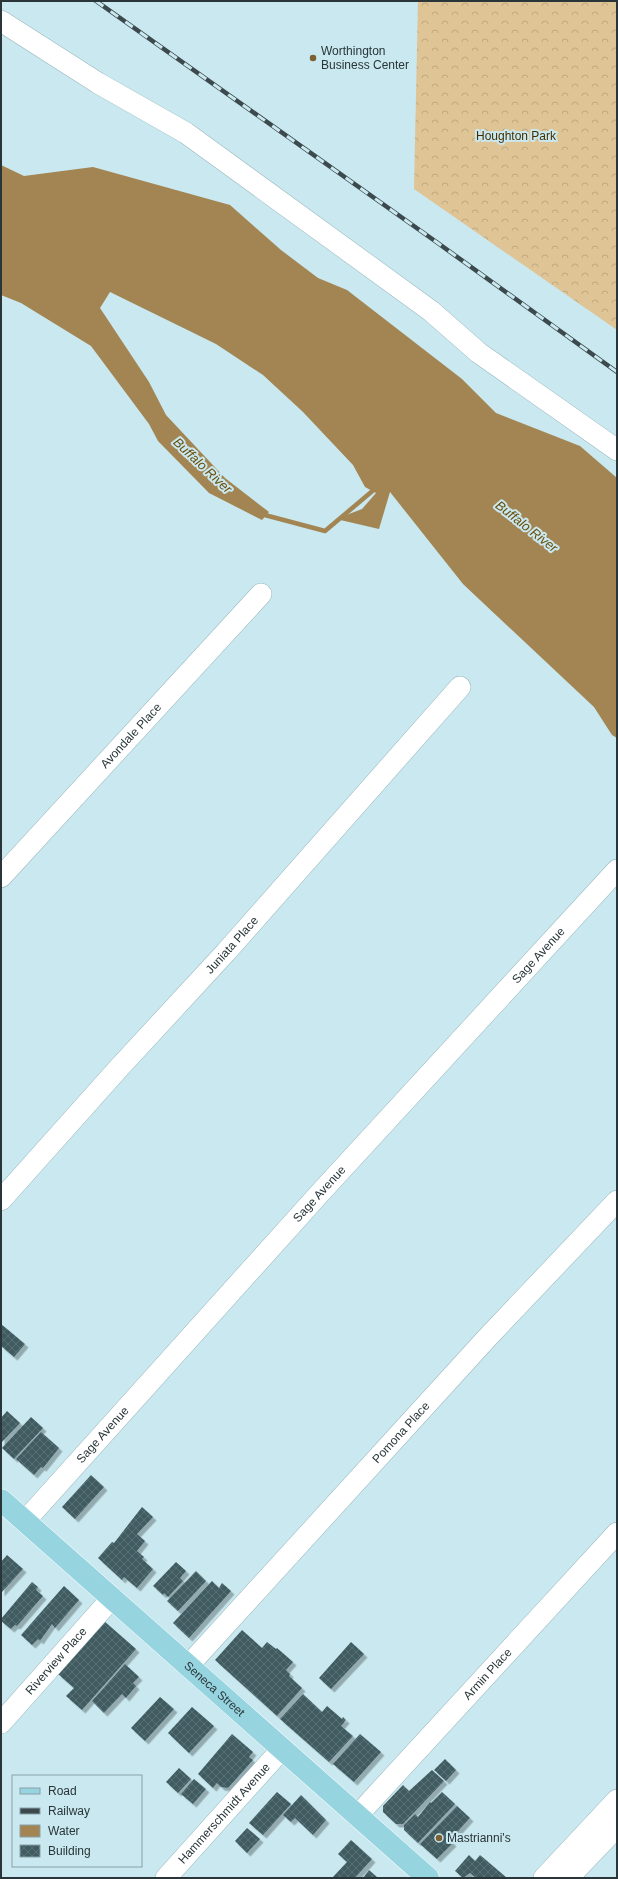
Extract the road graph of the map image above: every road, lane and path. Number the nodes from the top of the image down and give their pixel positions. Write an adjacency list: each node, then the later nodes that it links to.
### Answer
1 (1, 21): 2 (street)
2 (617, 450)
3 (261, 594): 6 (street, Avondale Place)
4 (460, 687): 7 (street, Juniata Place)
5 (617, 870): 10 (street, Sage Avenue)
6 (1, 877)
7 (1, 1200)
8 (617, 1201): 13 (street, Pomona Place)
9 (1, 1500): 10 (main road, Seneca Street)
10 (25, 1521): 12 (main road, Seneca Street)
11 (617, 1532): 17 (street, Armin Place)
12 (112, 1598): 13 (main road, Seneca Street); 14 (street, Riverview Place)
13 (188, 1666): 15 (main road, Seneca Street)
14 (1, 1723)
15 (282, 1749): 17 (main road, Seneca Street); 19 (street, Hammerschmidt Avenue)
16 (617, 1800): 21 (street)
17 (357, 1816): 20 (main road, Seneca Street)
18 (617, 1827): 22 (street)
19 (166, 1878)
20 (428, 1878)
21 (544, 1878)
22 (568, 1878)

